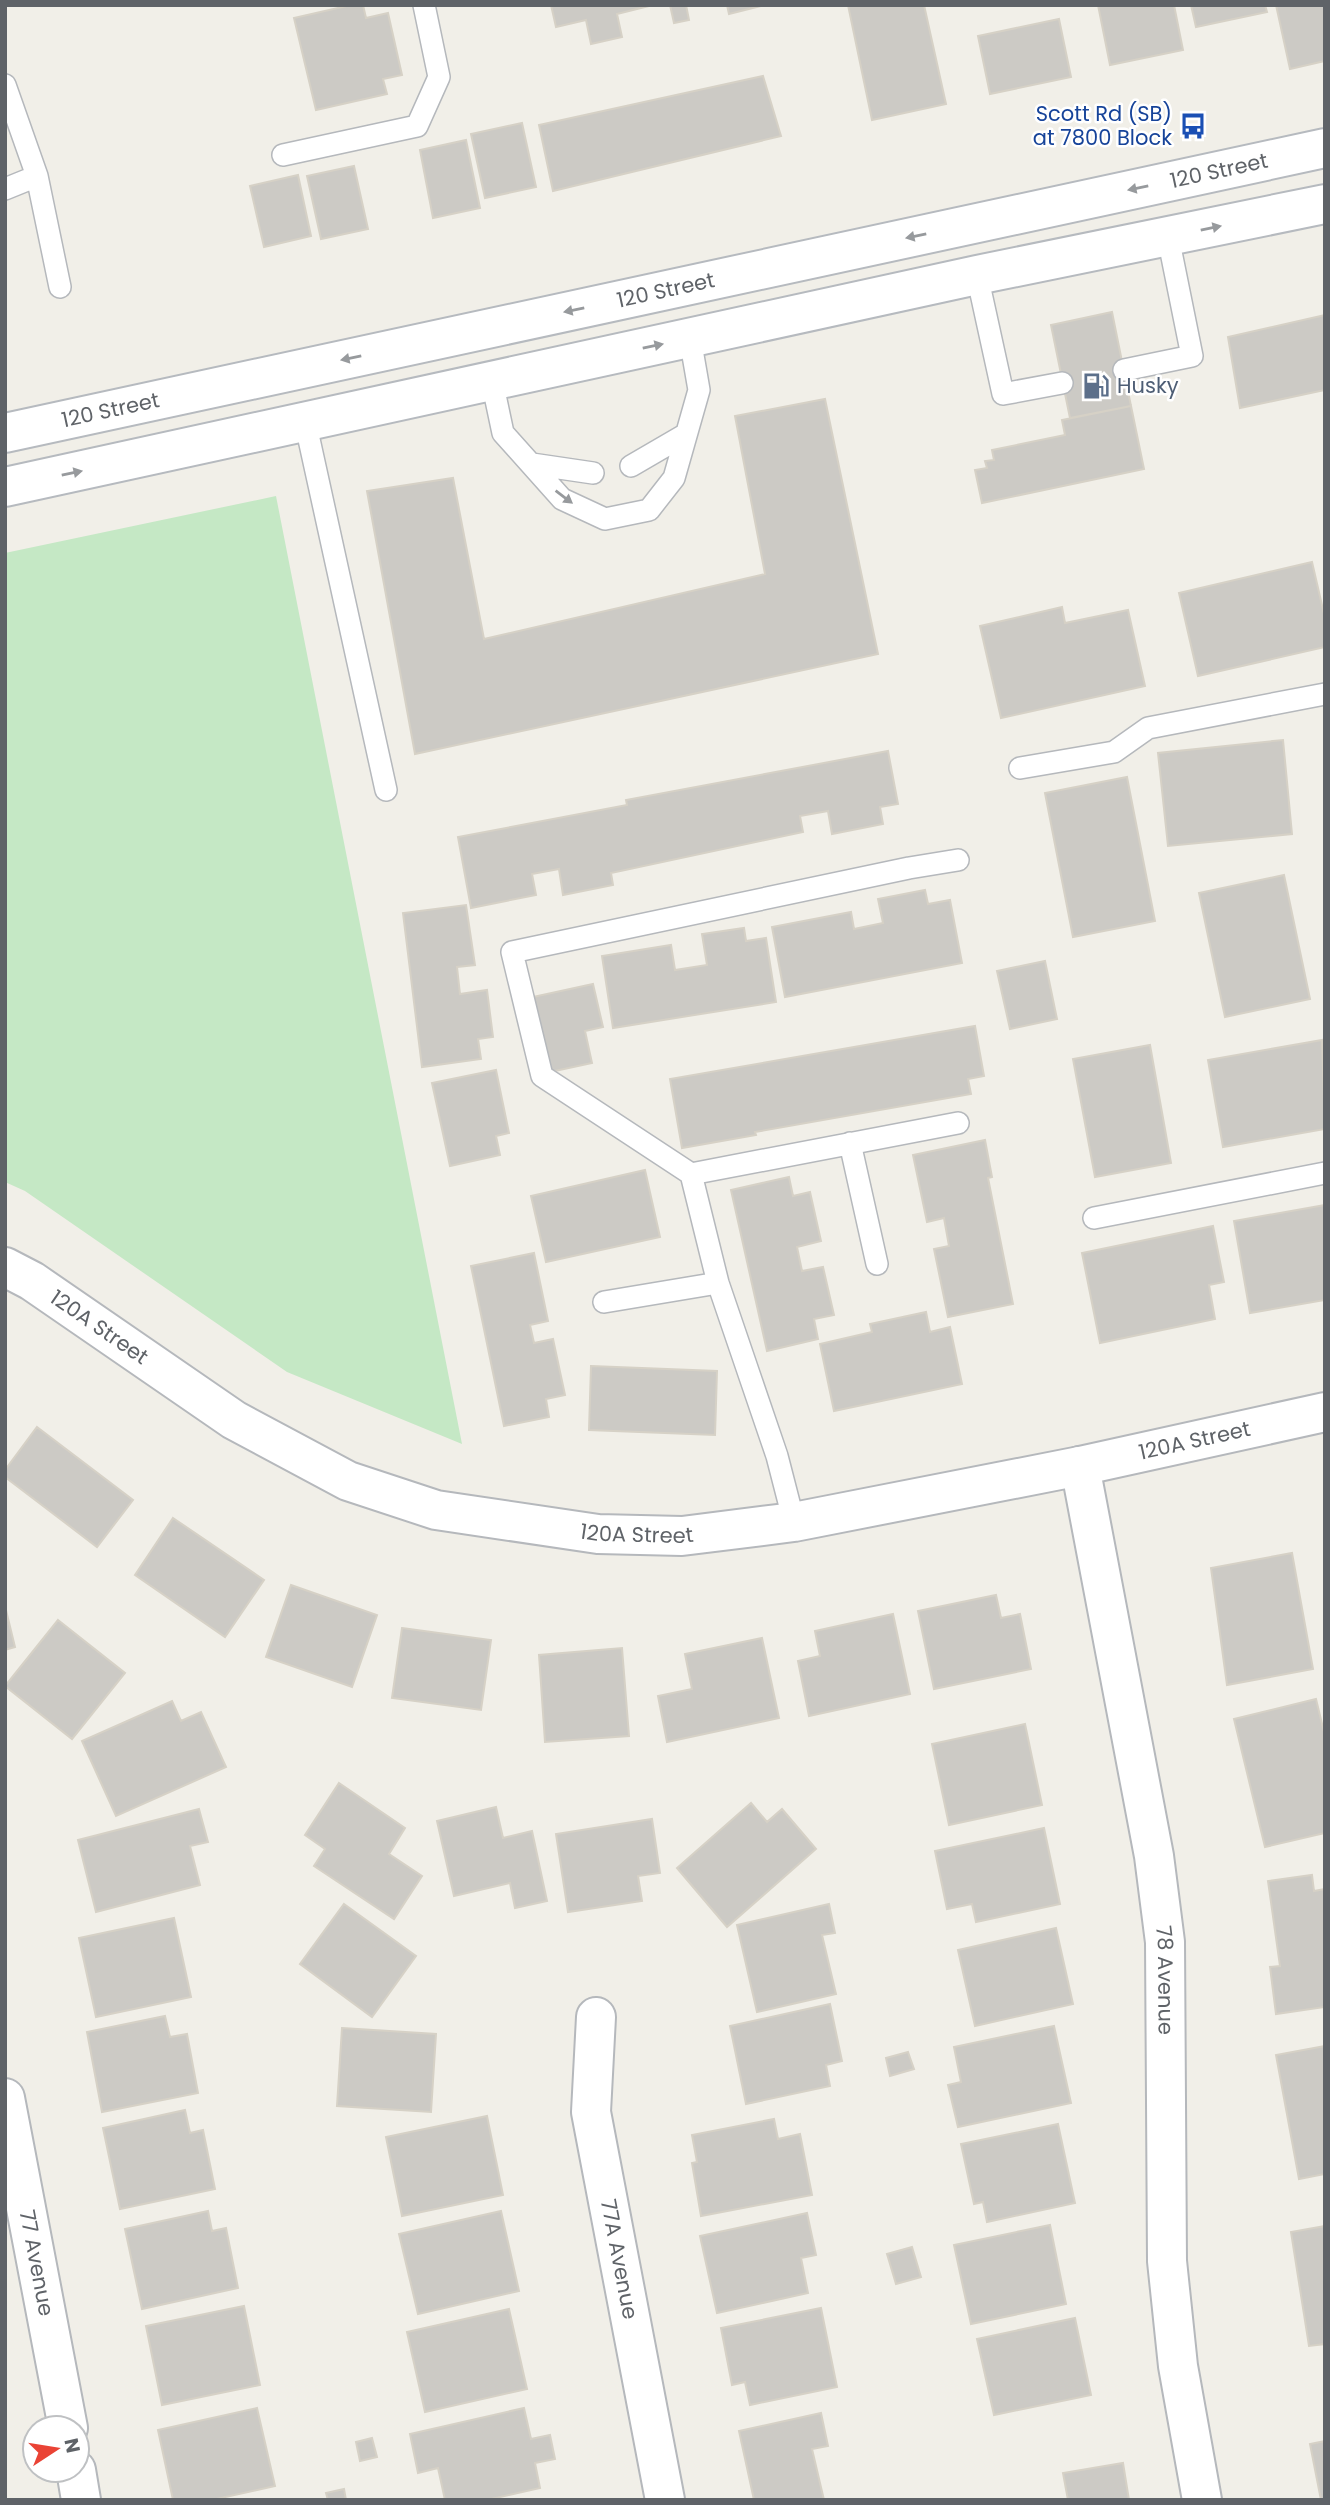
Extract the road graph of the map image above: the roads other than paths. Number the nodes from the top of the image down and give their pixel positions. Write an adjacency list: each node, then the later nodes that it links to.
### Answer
1 (424, 5): 4 (lane)
2 (5, 85): 6 (lane)
3 (1325, 148): 5 (main road, 120 Street)
4 (282, 155)
5 (1219, 170): 12 (main road); 14 (main road, 120 Street, one-way to 14)
6 (37, 176): 8 (lane); 13 (lane)
7 (1325, 178): 10 (main road)
8 (5, 189)
9 (1325, 204): 10 (main road)
10 (1252, 220): 11 (main road, one-way to 10)
11 (1168, 237): 12 (main road); 16 (lane)
12 (977, 275): 15 (main road); 18 (lane)
13 (60, 287)
14 (487, 328): 19 (main road); 20 (main road, 120 Street, one-way to 20)
15 (690, 338): 17 (main road, one-way to 15); 21 (lane)
16 (1124, 370)
17 (492, 381): 19 (main road); 22 (lane)
18 (1062, 383)
19 (305, 421): 25 (main road, one-way to 19); 28 (lane)
20 (5, 433)
21 (686, 435): 22 (lane, one-way to 21); 23 (lane)
22 (532, 464): 24 (lane)
23 (631, 466)
24 (593, 472)
25 (5, 487)
26 (1325, 694): 27 (lane)
27 (1020, 768)
28 (386, 790)
29 (958, 860): 33 (lane)
30 (958, 1123): 31 (lane)
31 (850, 1143): 33 (lane); 35 (lane)
32 (1325, 1172): 34 (lane)
33 (691, 1174): 37 (lane)
34 (1094, 1218)
35 (877, 1264)
36 (5, 1266): 41 (main road, 120A Street)
37 (718, 1283): 38 (lane); 41 (lane)
38 (604, 1302)
39 (1325, 1412): 40 (main road, 120A Street)
40 (1080, 1466): 41 (main road, 120A Street); 46 (main road, 78 Avenue)
41 (794, 1522)
42 (596, 2017): 45 (main road, 77A Avenue)
43 (5, 2098): 44 (main road, 77 Avenue)
44 (65, 2414)
45 (665, 2500)
46 (1202, 2500)

